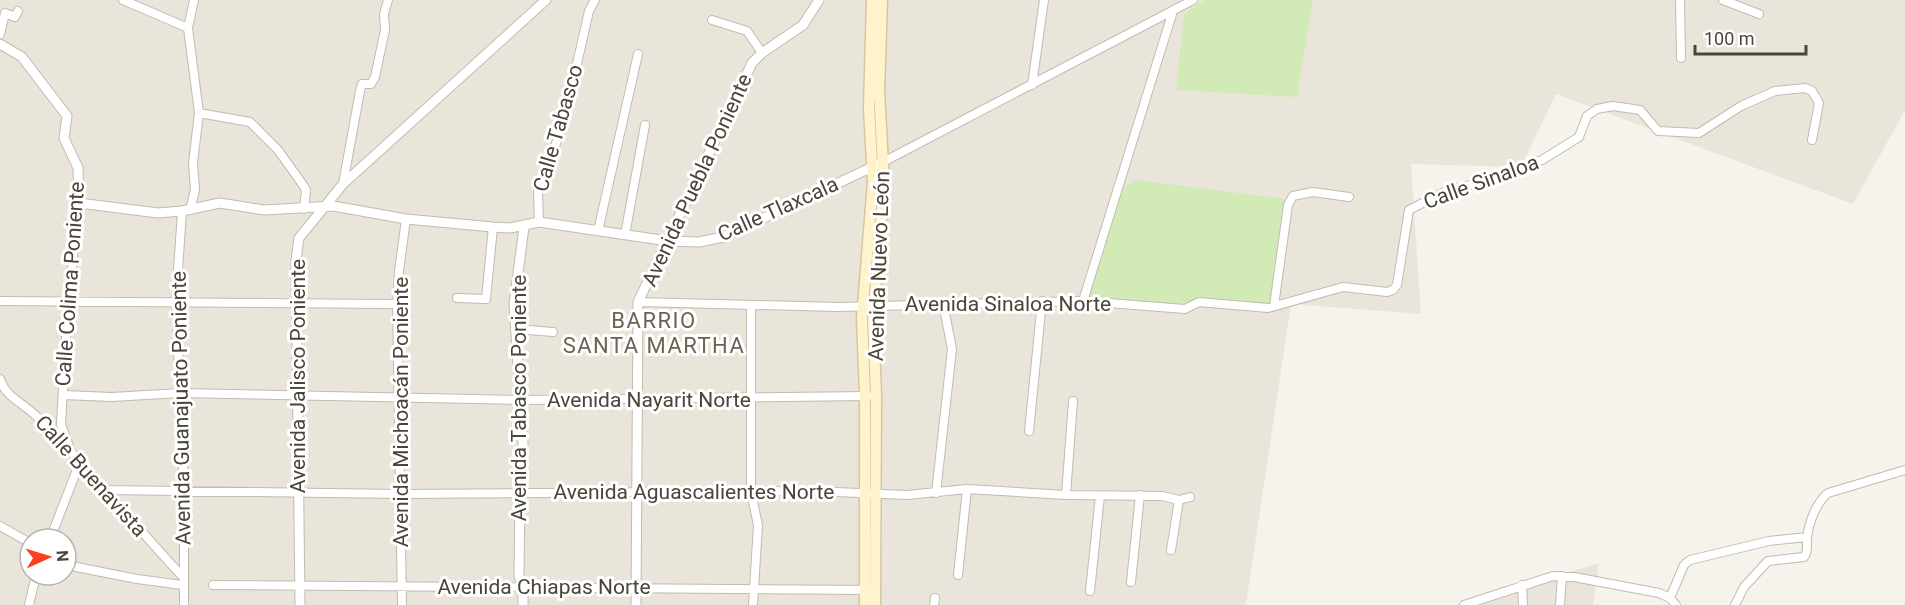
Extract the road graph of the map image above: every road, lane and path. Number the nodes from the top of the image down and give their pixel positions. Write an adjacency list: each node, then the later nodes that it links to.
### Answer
1 (123, 0): 13 (street)
2 (194, 0): 18 (street, Avenida Guanajuato Poniente)
3 (388, 0): 29 (street)
4 (546, 0): 29 (street, Avenida Jalisco Poniente)
5 (595, 0): 36 (street, Calle Tabasco)
6 (819, 0): 21 (street, Avenida Puebla Poniente)
7 (872, 0): 28 (main road, Avenida Nuevo León)
8 (882, 0): 28 (main road, Avenida Nuevo León)
9 (1044, 0): 24 (street)
10 (1193, 0): 15 (street, Calle Tlaxcala)
11 (1680, 0): 23 (street)
12 (1722, 0): 16 (street)
13 (134, 2): 18 (street)
14 (18, 11): 19 (street)
15 (1173, 11): 24 (street, Calle Tlaxcala); 45 (street)
16 (1759, 14)
17 (712, 20): 21 (street)
18 (188, 28): 25 (street, Avenida Guanajuato Poniente)
19 (0, 34)
20 (0, 44): 31 (street, Calle Colima Poniente)
21 (762, 53): 41 (street, Avenida Puebla Poniente)
22 (638, 54): 39 (street)
23 (1681, 58)
24 (1032, 85): 28 (street, Calle Tlaxcala)
25 (199, 113): 33 (street); 34 (street, Avenida Guanajuato Poniente)
26 (645, 124): 40 (street)
27 (1812, 140): 54 (street, Calle Sinaloa)
28 (878, 163): 41 (street, Calle Tlaxcala); 52 (main road, Avenida Nuevo León)
29 (343, 184): 32 (street, Avenida Jalisco Poniente)
30 (1349, 197): 54 (street)
31 (79, 203): 34 (street, Calle Tlaxcala); 48 (street, Calle Colima Poniente)
32 (324, 206): 33 (street, Calle Tlaxcala); 35 (street, Calle Tlaxcala); 50 (street, Avenida Jalisco Poniente)
33 (304, 208): 34 (street, Calle Tlaxcala)
34 (186, 211): 43 (street, Avenida Guanajuato Poniente)
35 (406, 219): 37 (street, Calle Tlaxcala); 51 (street, Avenida Michoacán Poniente)
36 (539, 222): 38 (street, Calle Tlaxcala); 39 (street, Calle Tlaxcala)
37 (493, 227): 38 (street, Calle Tlaxcala); 42 (street)
38 (524, 227): 55 (street, Avenida Tabasco Poniente)
39 (598, 231): 40 (street, Calle Tlaxcala)
40 (625, 235): 41 (street, Calle Tlaxcala)
41 (668, 241): 46 (street, Avenida Puebla Poniente)
42 (457, 298)
43 (176, 300): 48 (street); 50 (street); 58 (street, Avenida Guanajuato Poniente)
44 (0, 301): 48 (street)
45 (1083, 301): 47 (street, Avenida Sinaloa Norte); 54 (street, Avenida Sinaloa Norte)
46 (638, 302): 53 (street, Avenida Sinaloa Norte); 63 (street, Avenida Puebla Poniente)
47 (1042, 302): 49 (street, Avenida Sinaloa Norte); 67 (street)
48 (69, 303): 59 (street, Calle Colima Poniente)
49 (943, 303): 52 (street, Avenida Sinaloa Norte); 77 (street)
50 (298, 304): 51 (street); 60 (street, Avenida Jalisco Poniente)
51 (398, 304): 62 (street, Avenida Michoacán Poniente)
52 (868, 305): 53 (street, Avenida Sinaloa Norte); 61 (main road, Avenida Nuevo León)
53 (751, 306): 64 (street)
54 (1271, 307)
55 (516, 329): 56 (street); 65 (street, Avenida Tabasco Poniente)
56 (553, 332)
57 (0, 379): 68 (street, Calle Buenavista)
58 (180, 393): 59 (street, Avenida Nayarit Norte); 60 (street, Avenida Nayarit Norte); 74 (street, Avenida Guanajuato Poniente)
59 (63, 395): 68 (street, Calle Colima Poniente)
60 (298, 396): 62 (street, Avenida Nayarit Norte); 75 (street, Avenida Jalisco Poniente)
61 (871, 396): 64 (street, Avenida Nayarit Norte); 80 (main road, Avenida Nuevo León)
62 (400, 399): 65 (street, Avenida Nayarit Norte); 78 (street, Avenida Michoacán Poniente)
63 (636, 399): 64 (street, Avenida Nayarit Norte); 65 (street, Avenida Nayarit Norte); 79 (street, Avenida Puebla Poniente)
64 (750, 399): 76 (street)
65 (520, 400): 73 (street, Avenida Tabasco Poniente)
66 (1073, 401): 81 (street)
67 (1029, 431)
68 (69, 447): 69 (street, Calle Buenavista)
69 (80, 462): 72 (street, Calle Buenavista); 87 (street)
70 (1905, 470): 89 (street)
71 (967, 489): 77 (street, Avenida Aguascalientes Norte); 81 (street, Avenida Aguascalientes Norte); 92 (street)
72 (105, 490): 74 (street, Avenida Aguascalientes Norte); 94 (street, Calle Buenavista)
73 (520, 491): 78 (street, Avenida Aguascalientes Norte); 79 (street, Avenida Aguascalientes Norte); 100 (street, Avenida Tabasco Poniente)
74 (184, 492): 75 (street, Avenida Aguascalientes Norte); 94 (street, Avenida Guanajuato Poniente)
75 (298, 492): 78 (street, Avenida Aguascalientes Norte); 98 (street, Avenida Jalisco Poniente)
76 (751, 492): 79 (street, Avenida Aguascalientes Norte); 80 (street, Avenida Aguascalientes Norte); 103 (street)
77 (936, 493): 80 (street, Avenida Aguascalientes Norte)
78 (401, 494): 99 (street, Avenida Michoacán Poniente)
79 (635, 494): 101 (street, Avenida Puebla Poniente)
80 (870, 494): 104 (main road, Avenida Nuevo León)
81 (1066, 495): 83 (street, Avenida Aguascalientes Norte)
82 (1140, 495): 83 (street, Avenida Aguascalientes Norte); 85 (street, Avenida Aguascalientes Norte); 95 (street)
83 (1100, 496): 105 (street)
84 (1190, 497): 85 (street)
85 (1179, 500): 90 (street)
86 (0, 526): 88 (street)
87 (55, 527)
88 (18, 536)
89 (1807, 537): 106 (street); 119 (street)
90 (1171, 550)
91 (78, 567): 94 (street)
92 (958, 575)
93 (1562, 576): 97 (street); 106 (street); 118 (street)
94 (182, 581): 108 (street, Avenida Guanajuato Poniente)
95 (1131, 582)
96 (213, 585): 98 (street, Avenida Chiapas Norte)
97 (1522, 585): 116 (street); 117 (street)
98 (300, 586): 99 (street, Avenida Chiapas Norte); 109 (street, Avenida Jalisco Poniente)
99 (402, 586): 100 (street, Avenida Chiapas Norte); 110 (street, Avenida Michoacán Poniente)
100 (523, 586): 101 (street, Avenida Chiapas Norte); 111 (street, Avenida Tabasco Poniente)
101 (636, 586): 103 (street, Avenida Chiapas Norte); 112 (street, Avenida Puebla Poniente)
102 (33, 587): 107 (street)
103 (752, 589): 104 (street, Avenida Chiapas Norte); 113 (street)
104 (869, 590): 114 (main road, Avenida Nuevo León); 115 (main road, Avenida Nuevo León)
105 (1090, 591)
106 (1673, 602)
107 (29, 605)
108 (184, 605)
109 (300, 605)
110 (402, 605)
111 (523, 605)
112 (636, 605)
113 (753, 605)
114 (865, 605)
115 (875, 605)
116 (1464, 605)
117 (1523, 605)
118 (1560, 605)
119 (1735, 605)

